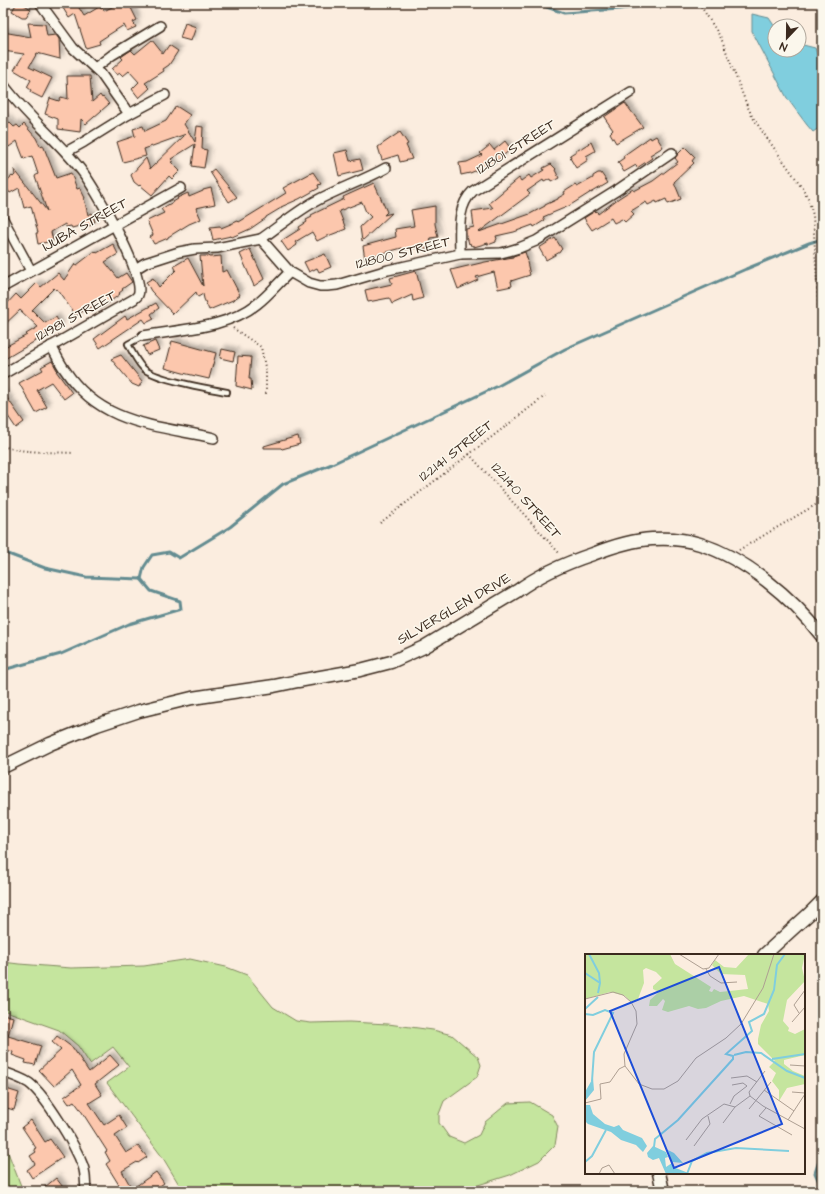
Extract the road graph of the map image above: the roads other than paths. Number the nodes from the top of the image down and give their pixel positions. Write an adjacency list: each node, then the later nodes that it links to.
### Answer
1 (40, 3): 3 (street)
2 (160, 26): 3 (street)
3 (95, 68): 7 (street)
4 (3, 84): 8 (street, 121981 STREET)
5 (631, 92): 15 (street, 121801 STREET)
6 (165, 95): 7 (street)
7 (129, 114): 8 (street)
8 (66, 152): 13 (street, 121981 STREET)
9 (672, 153): 15 (street, 121800 STREET)
10 (386, 168): 14 (street)
11 (181, 188): 13 (street, IJUBA STREET)
12 (3, 219): 17 (street)
13 (114, 225): 16 (street, 121981 STREET); 17 (street, IJUBA STREET)
14 (261, 239): 16 (street); 18 (street, 121800 STREET)
15 (460, 254): 18 (street, 121800 STREET)
16 (135, 269): 21 (street, 121981 STREET)
17 (31, 271): 19 (street, IJUBA STREET)
18 (290, 272): 20 (street)
19 (3, 287)
20 (143, 336): 23 (lane)
21 (51, 346): 22 (street, 121981 STREET); 24 (street)
22 (3, 374)
23 (227, 392)
24 (214, 438)
25 (822, 636): 26 (street, SILVERGLEN DRIVE)
26 (3, 767)
27 (822, 901): 28 (street)
28 (765, 954)
29 (3, 1072): 31 (street)
30 (659, 1174): 32 (street)
31 (86, 1191)
32 (663, 1191)

